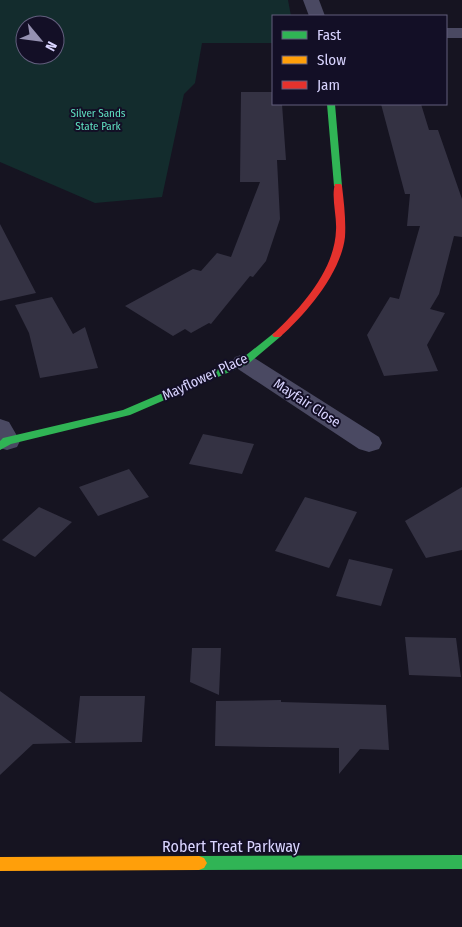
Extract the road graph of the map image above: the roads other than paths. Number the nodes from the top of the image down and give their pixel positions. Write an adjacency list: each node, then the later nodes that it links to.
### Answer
1 (311, 0): 2 (street)
2 (317, 15)
3 (447, 33): 4 (street)
4 (462, 33)
5 (331, 105): 6 (street, Mayflower Place)
6 (244, 362): 7 (street, Mayflower Place); 8 (street, Mayfair Close)
7 (2, 438)
8 (369, 444)
9 (462, 862): 10 (street, Robert Treat Parkway)
10 (0, 864)

